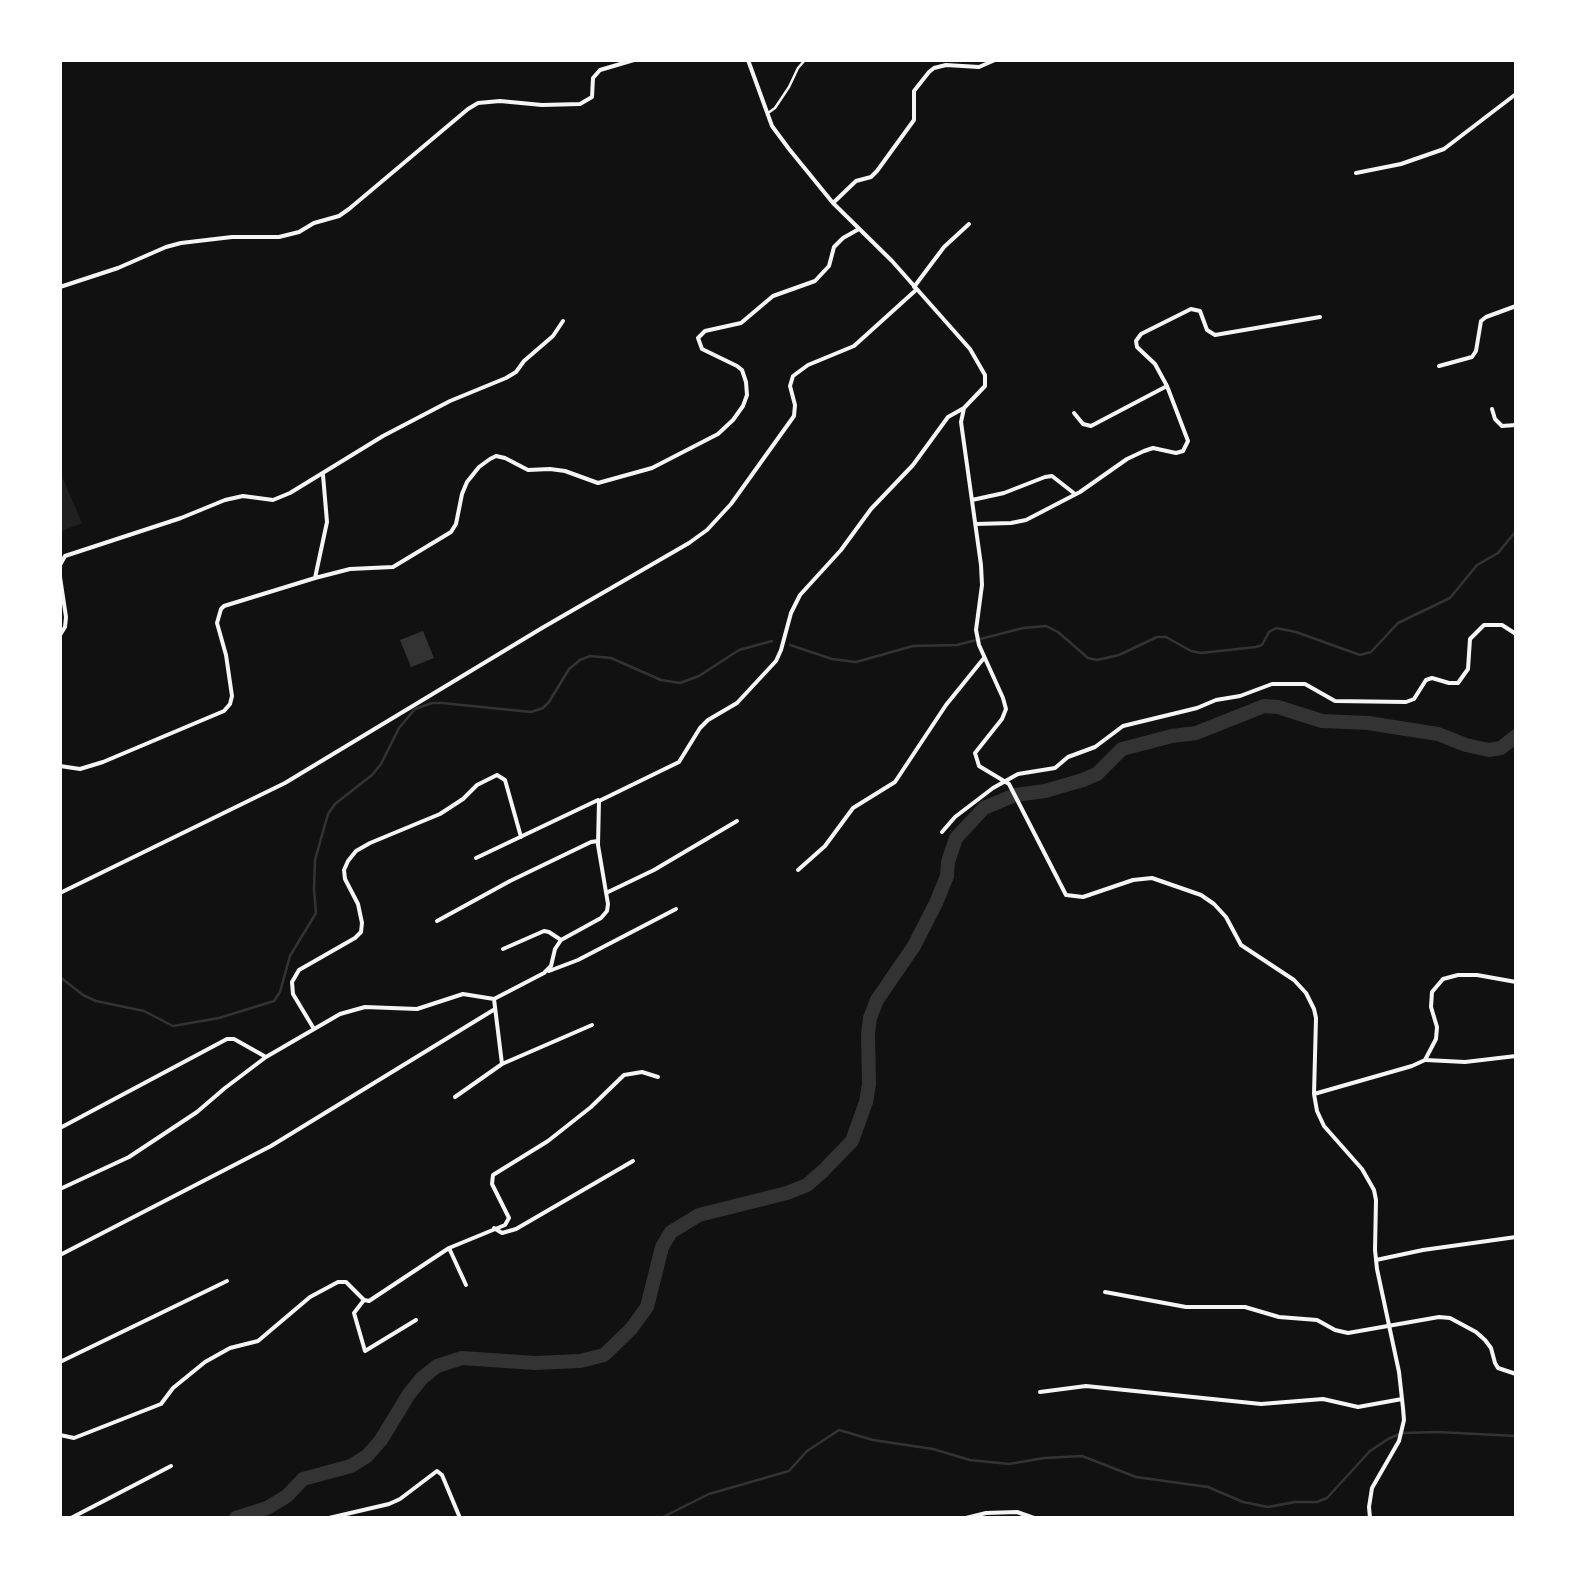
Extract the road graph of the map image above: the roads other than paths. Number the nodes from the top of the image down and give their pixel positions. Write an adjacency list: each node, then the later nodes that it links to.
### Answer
1 (634, 60): 11 (street)
2 (748, 60): 6 (street)
3 (805, 60): 6 (lane)
4 (995, 60): 8 (street)
5 (1516, 94): 7 (street)
6 (767, 114): 8 (street)
7 (1356, 173)
8 (833, 203): 10 (street)
9 (969, 224): 12 (street)
10 (858, 228): 12 (street); 28 (street)
11 (60, 287)
12 (915, 288): 18 (street); 41 (street)
13 (1516, 306): 16 (street)
14 (1320, 317): 17 (street)
15 (563, 321): 22 (street)
16 (1439, 366)
17 (1167, 386): 20 (street); 23 (street)
18 (964, 408): 24 (street); 34 (street)
19 (1492, 409): 21 (street)
20 (1074, 413)
21 (1516, 425)
22 (323, 475): 26 (street); 28 (street)
23 (1075, 494): 24 (street); 25 (street)
24 (972, 500): 25 (street)
25 (976, 524): 31 (street)
26 (60, 565)
27 (60, 577): 30 (street)
28 (314, 578): 32 (street)
29 (1516, 634): 33 (street)
30 (60, 636)
31 (984, 658): 33 (street); 40 (street)
32 (60, 766)
33 (1007, 781): 36 (street); 58 (street)
34 (602, 798): 37 (street); 38 (street)
35 (737, 821): 42 (street)
36 (942, 832)
37 (520, 837): 39 (street); 52 (street)
38 (598, 841): 42 (street); 44 (street)
39 (476, 858)
40 (798, 870)
41 (60, 893)
42 (606, 894): 45 (street)
43 (676, 909): 47 (street)
44 (437, 921)
45 (561, 940): 46 (street); 47 (street)
46 (503, 948)
47 (544, 973): 49 (street)
48 (1516, 982): 55 (street)
49 (494, 999): 50 (street); 52 (street)
50 (496, 1008): 56 (street); 66 (street)
51 (592, 1025): 56 (street)
52 (314, 1030): 54 (street)
53 (1516, 1056): 55 (street)
54 (266, 1058): 60 (street); 62 (street)
55 (1425, 1060): 58 (street)
56 (502, 1064): 59 (street)
57 (658, 1077): 63 (street)
58 (1314, 1094): 67 (street)
59 (454, 1098)
60 (60, 1128)
61 (633, 1161): 63 (street)
62 (60, 1190)
63 (494, 1228): 65 (street)
64 (1516, 1237): 67 (street)
65 (449, 1248): 69 (street); 71 (street)
66 (60, 1255)
67 (1376, 1260): 73 (street)
68 (227, 1280): 74 (street)
69 (466, 1285)
70 (1105, 1292): 73 (street)
71 (364, 1300): 72 (street); 78 (street)
72 (416, 1320)
73 (1390, 1326): 75 (street); 77 (street)
74 (60, 1362)
75 (1516, 1374)
76 (1040, 1392): 77 (street)
77 (1402, 1398): 85 (street)
78 (60, 1435)
79 (171, 1466): 80 (street)
80 (70, 1518)
81 (329, 1518): 82 (street)
82 (460, 1518)
83 (966, 1518): 84 (street)
84 (1034, 1518)
85 (1370, 1518)

